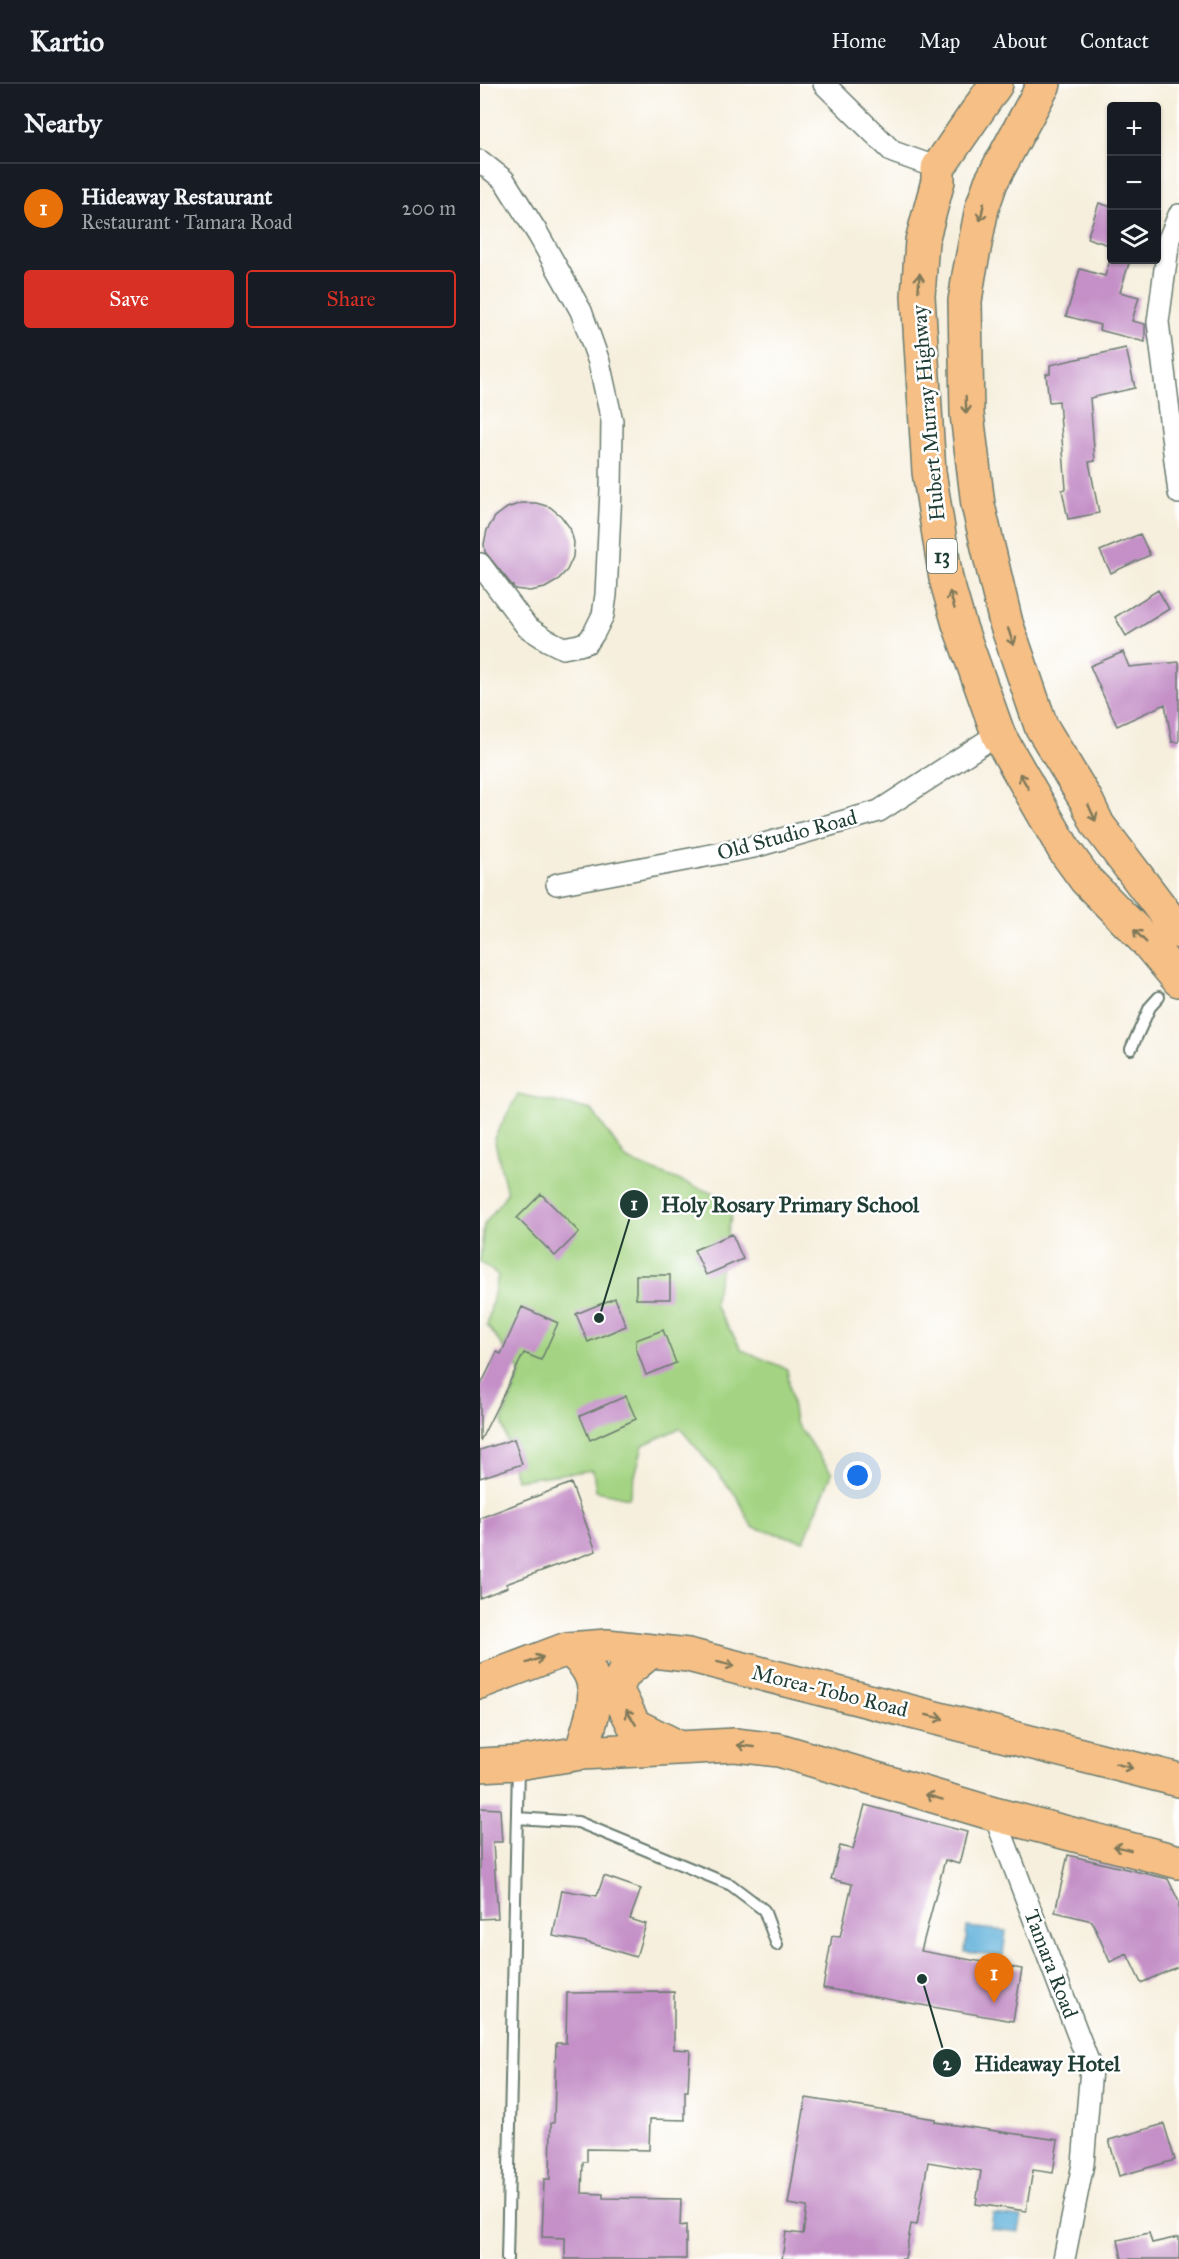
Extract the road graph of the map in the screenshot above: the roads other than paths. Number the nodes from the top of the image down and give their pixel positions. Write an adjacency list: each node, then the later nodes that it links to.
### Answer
1 (824, 84): 5 (street)
2 (996, 84): 5 (highway, Hubert Murray Highway / 13)
3 (1042, 84): 5 (highway); 12 (highway, Hubert Murray Highway / 13, one-way to 12)
4 (480, 161): 9 (street)
5 (939, 168): 10 (highway, Hubert Murray Highway / 13, one-way to 5)
6 (1179, 215): 7 (street)
7 (1175, 430): 8 (street)
8 (1179, 493)
9 (480, 564)
10 (999, 736): 11 (street, Old Studio Road); 13 (highway, Hubert Murray Highway / 13, one-way to 10)
11 (557, 884)
12 (1179, 932)
13 (1169, 988): 14 (lane)
14 (1131, 1049)
15 (567, 1649): 16 (highway, Morea-Tobo Road); 17 (highway, Morea-Tobo Road, one-way to 15); 19 (highway)
16 (651, 1651): 18 (highway, one-way to 16); 22 (highway, Morea-Tobo Road, one-way to 22)
17 (480, 1682)
18 (679, 1748): 19 (highway); 23 (highway, one-way to 18)
19 (581, 1753): 20 (highway)
20 (518, 1763): 21 (highway); 24 (lane)
21 (480, 1765)
22 (1179, 1780)
23 (994, 1814): 25 (highway, one-way to 23); 28 (street, Tamara Road)
24 (517, 1818): 26 (lane); 27 (lane)
25 (1179, 1862)
26 (777, 1945)
27 (507, 2259)
28 (1064, 2259)

